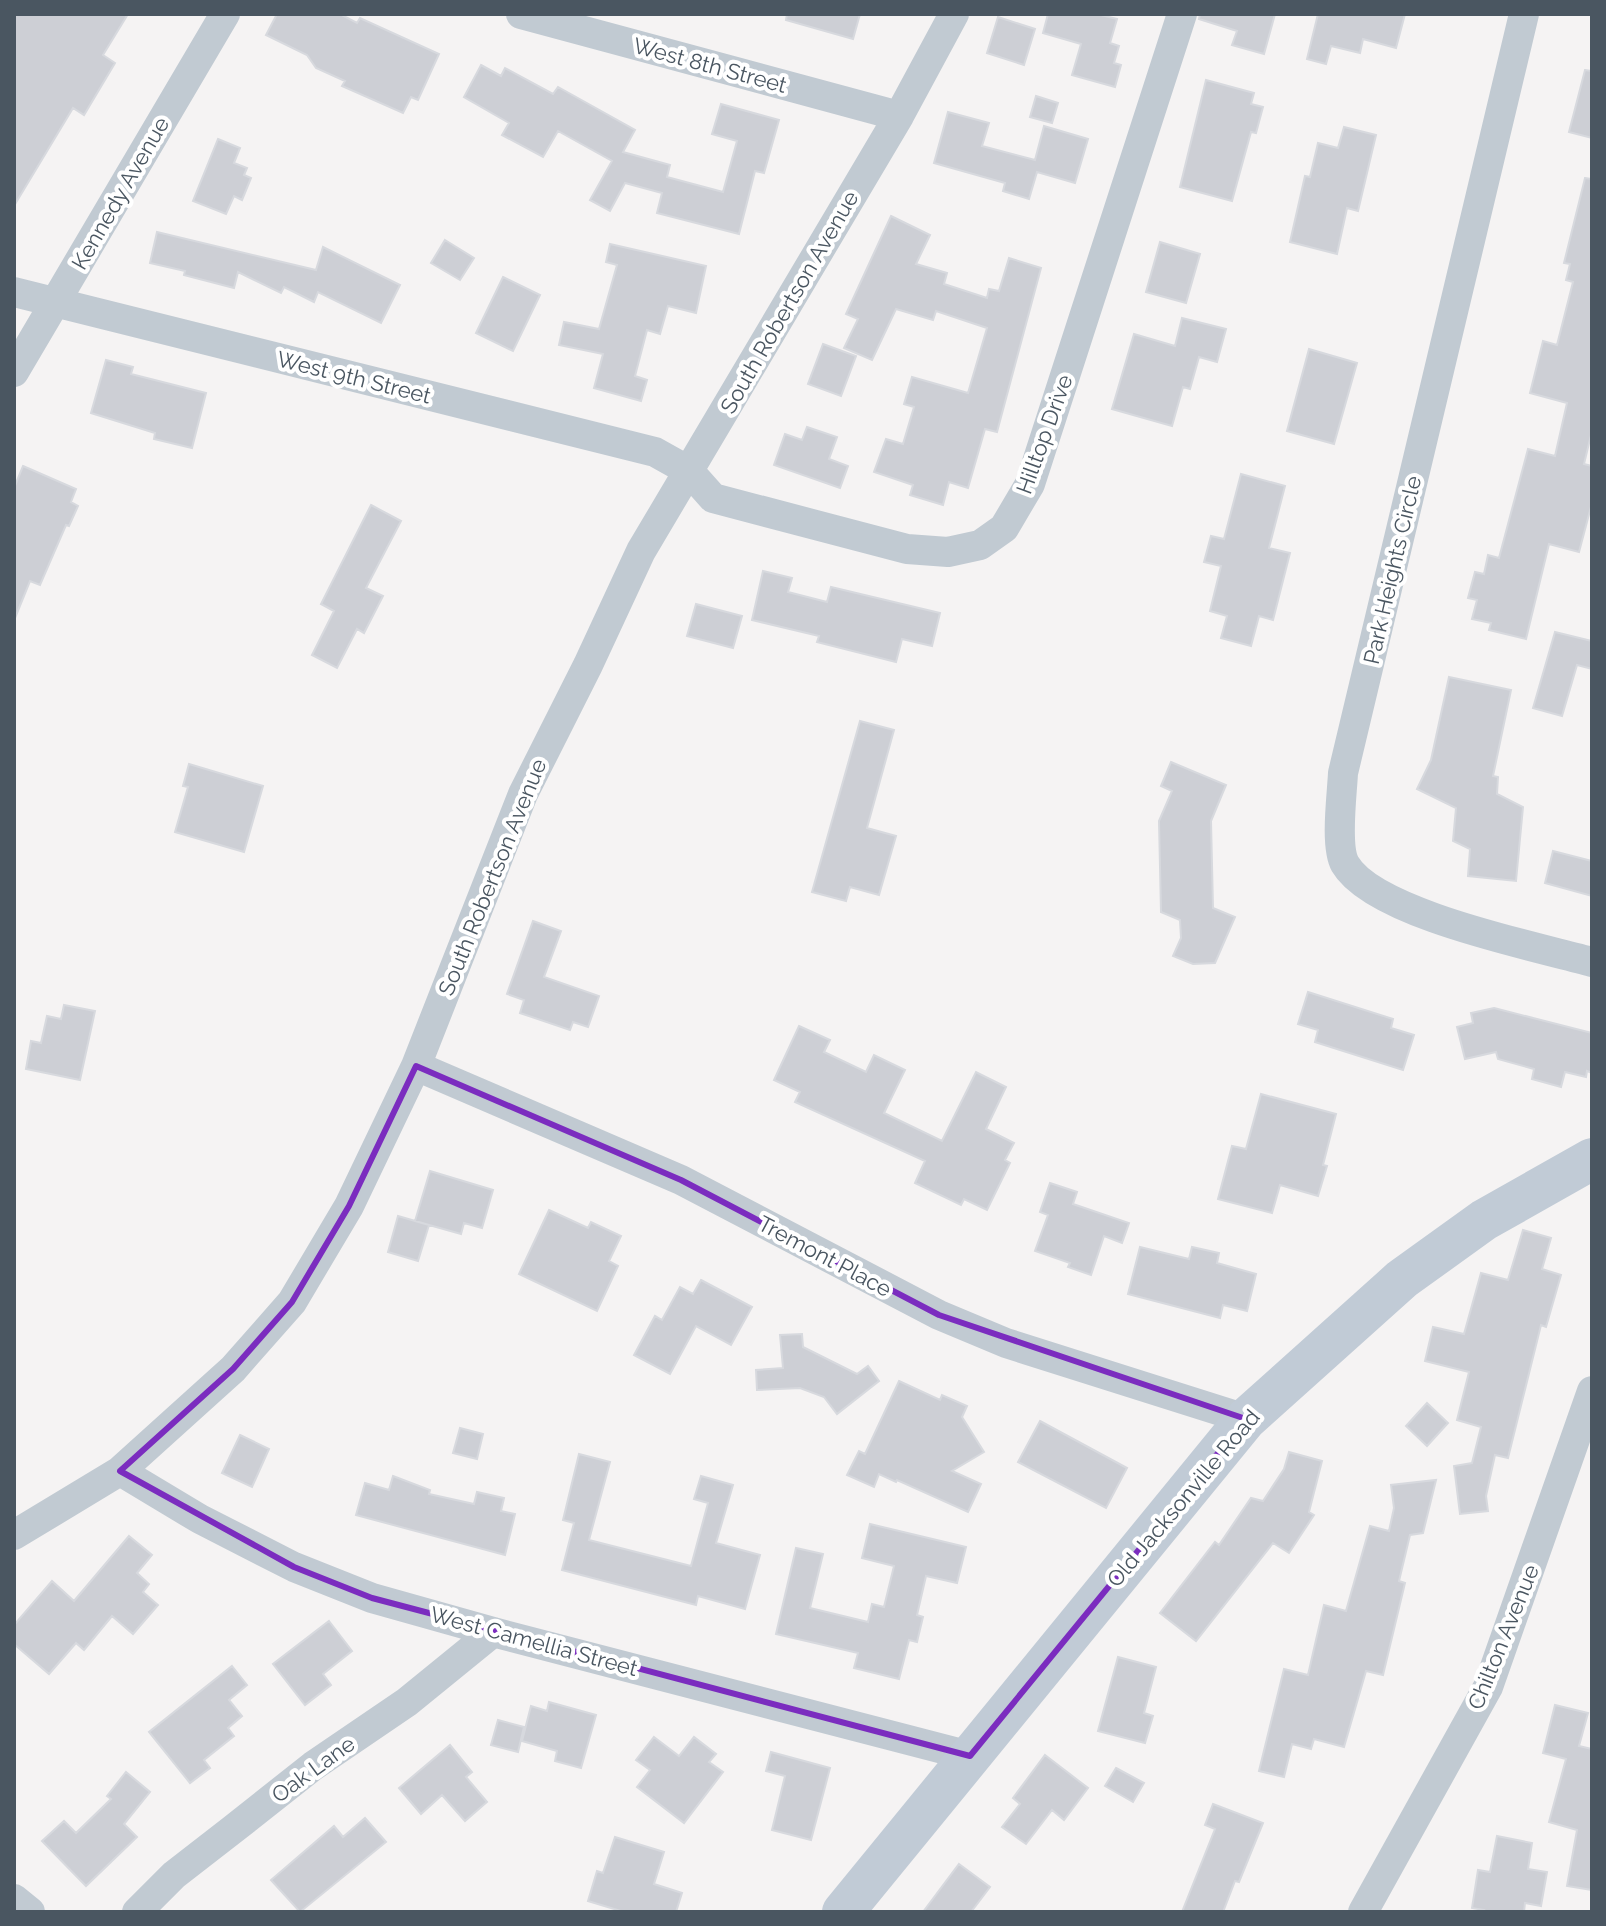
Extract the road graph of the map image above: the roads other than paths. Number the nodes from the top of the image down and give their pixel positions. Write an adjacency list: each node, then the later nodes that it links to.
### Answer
1 (225, 14): 8 (street, Kennedy Avenue)
2 (521, 14): 6 (street, West 8th Street)
3 (954, 14): 6 (street, South Robertson Avenue)
4 (1182, 14): 10 (street, Hilltop Drive)
5 (1524, 14): 11 (street, Park Heights Circle)
6 (899, 116): 10 (street, South Robertson Avenue)
7 (14, 292): 8 (street, West 9th Street)
8 (56, 303): 9 (street, Kennedy Avenue); 10 (street, West 9th Street)
9 (14, 372)
10 (689, 471): 12 (street, South Robertson Avenue)
11 (1592, 962)
12 (416, 1066): 15 (street, Tremont Place); 16 (street, South Robertson Avenue)
13 (1592, 1159): 15 (main road, Old Jacksonville Road)
14 (1592, 1391): 24 (street, Chilton Avenue)
15 (1246, 1419): 19 (main road, Old Jacksonville Road)
16 (120, 1471): 17 (street, South Robertson Avenue); 18 (street, West Camellia Street)
17 (14, 1535)
18 (493, 1632): 19 (street, West Camellia Street); 22 (street, Oak Lane)
19 (970, 1756): 23 (main road, Old Jacksonville Road)
20 (14, 1899): 21 (street)
21 (30, 1912)
22 (137, 1912)
23 (843, 1912)
24 (1363, 1912)

